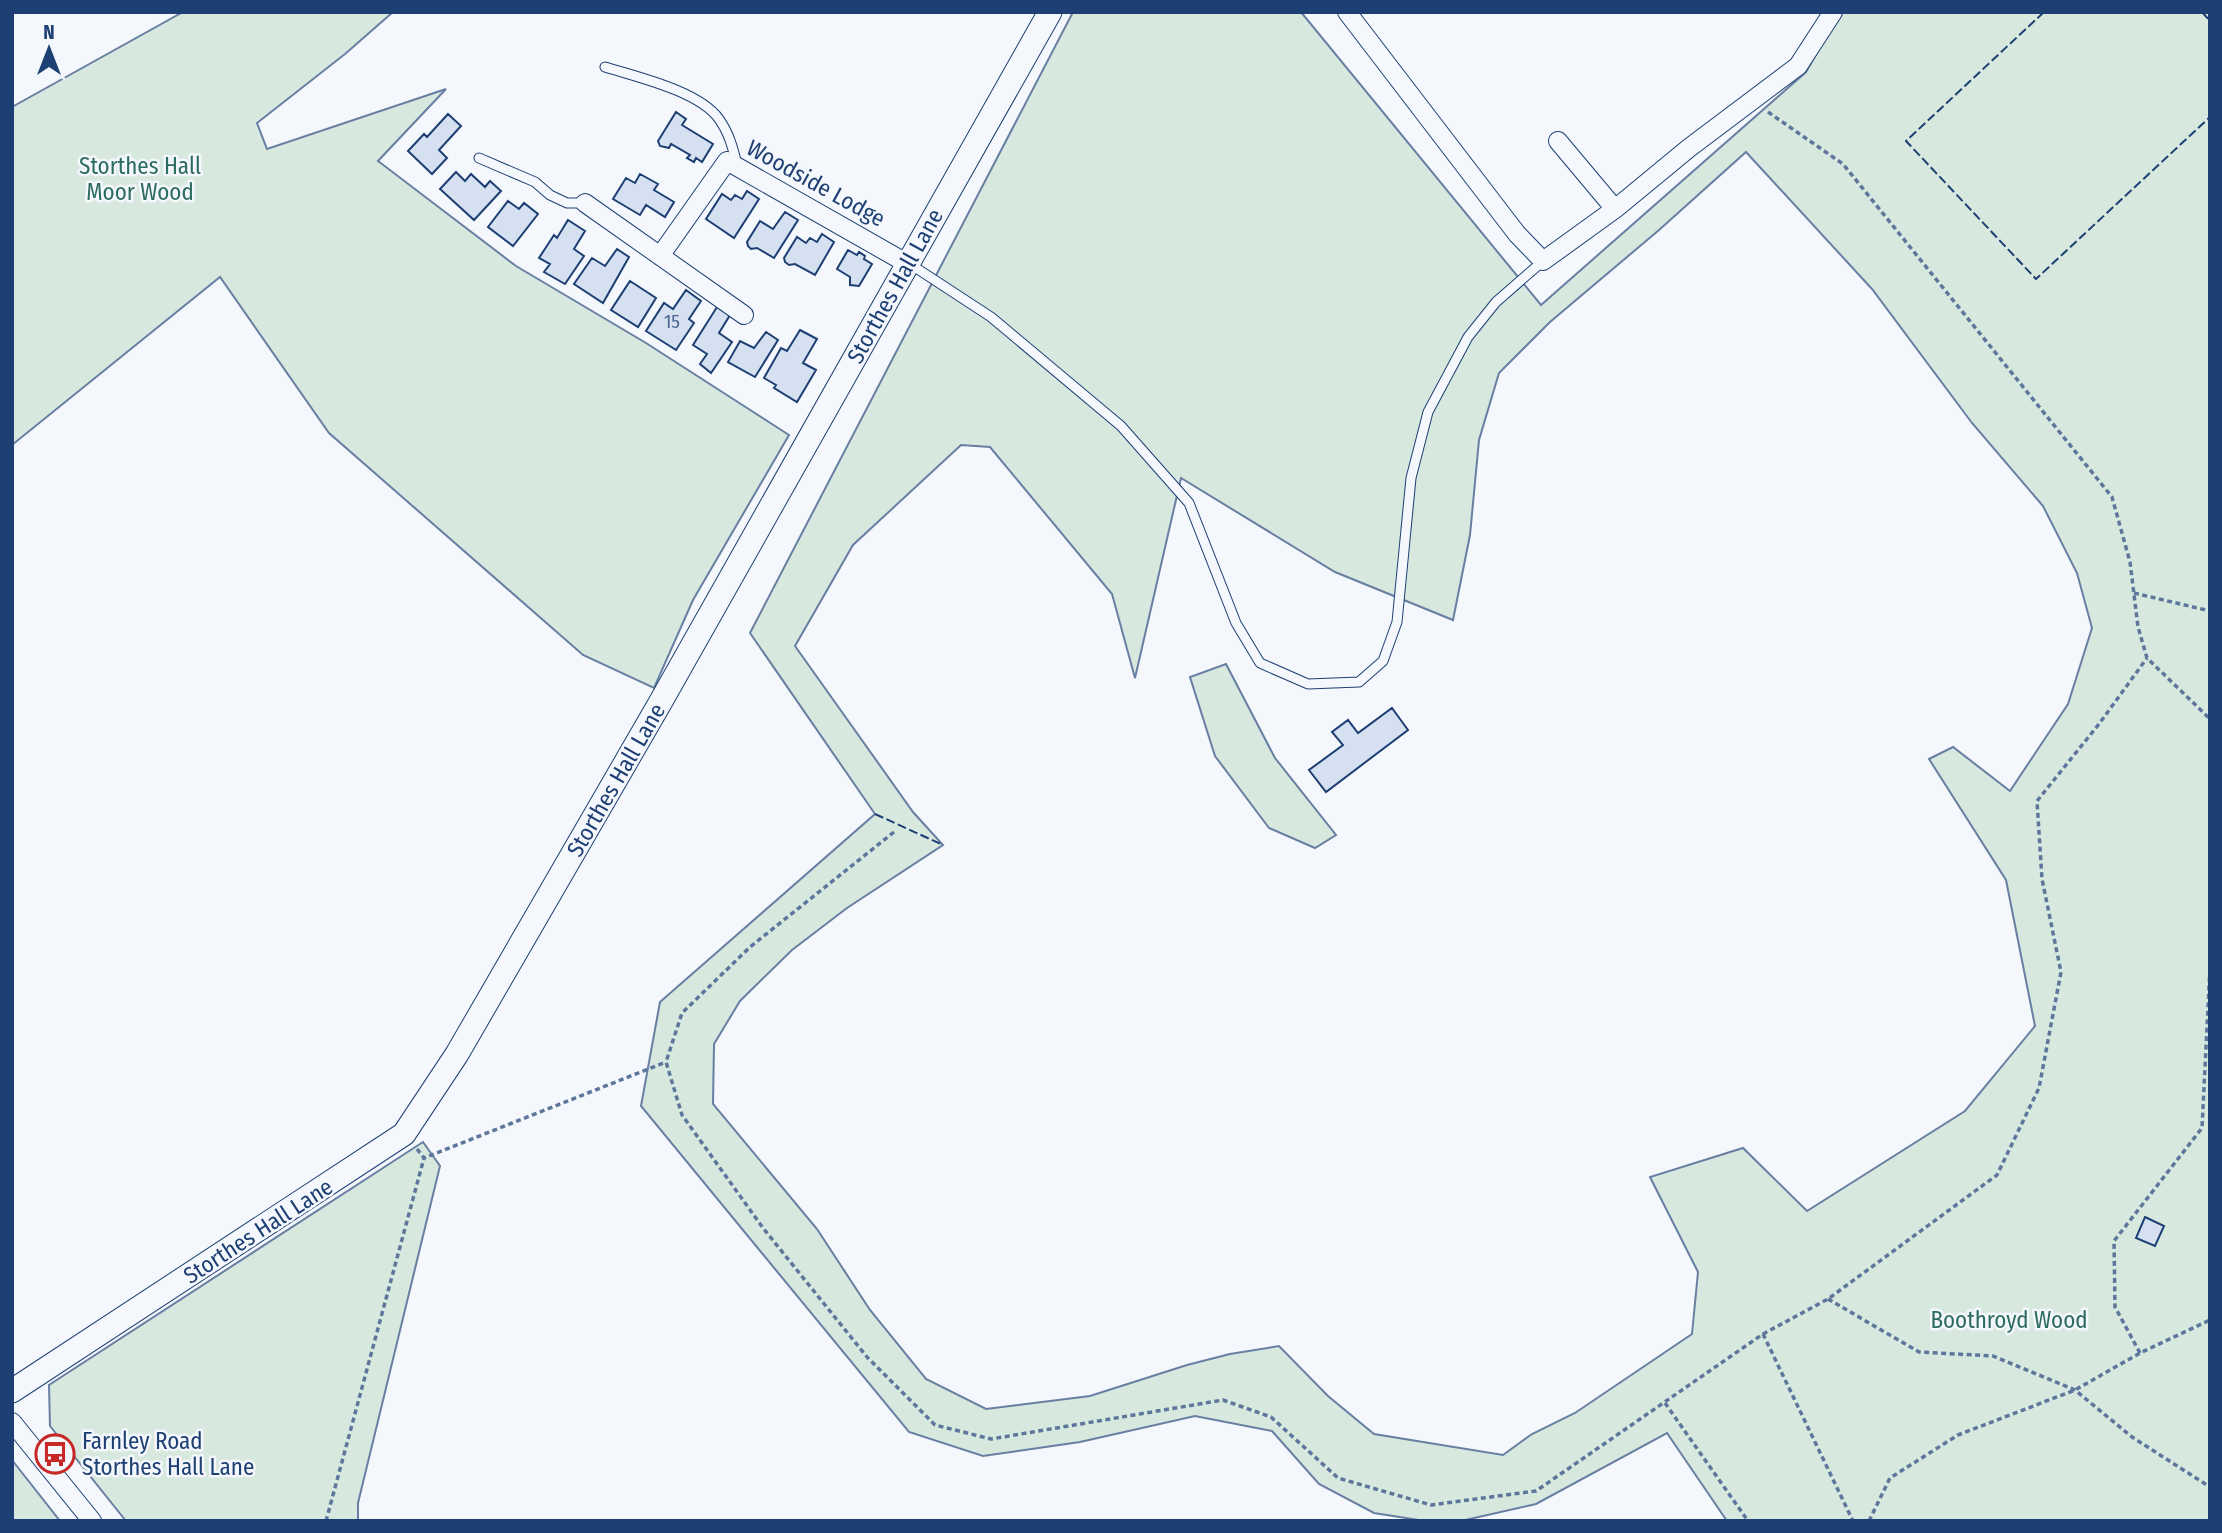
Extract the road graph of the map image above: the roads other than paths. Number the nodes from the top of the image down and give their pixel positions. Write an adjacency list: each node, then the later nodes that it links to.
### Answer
1 (1050, 12): 12 (street, Storthes Hall Lane)
2 (1347, 12): 11 (street)
3 (1833, 12): 9 (street)
4 (605, 67): 7 (lane)
5 (1558, 141): 9 (street)
6 (478, 158): 8 (lane)
7 (737, 166): 10 (street, Woodside Lodge); 12 (street, Woodside Lodge)
8 (585, 202): 10 (street)
9 (1615, 209): 11 (street)
10 (660, 256): 13 (street)
11 (1543, 261): 12 (lane)
12 (908, 264): 14 (street, Storthes Hall Lane)
13 (744, 315)
14 (12, 1391)
15 (12, 1422): 16 (street)
16 (92, 1521)

